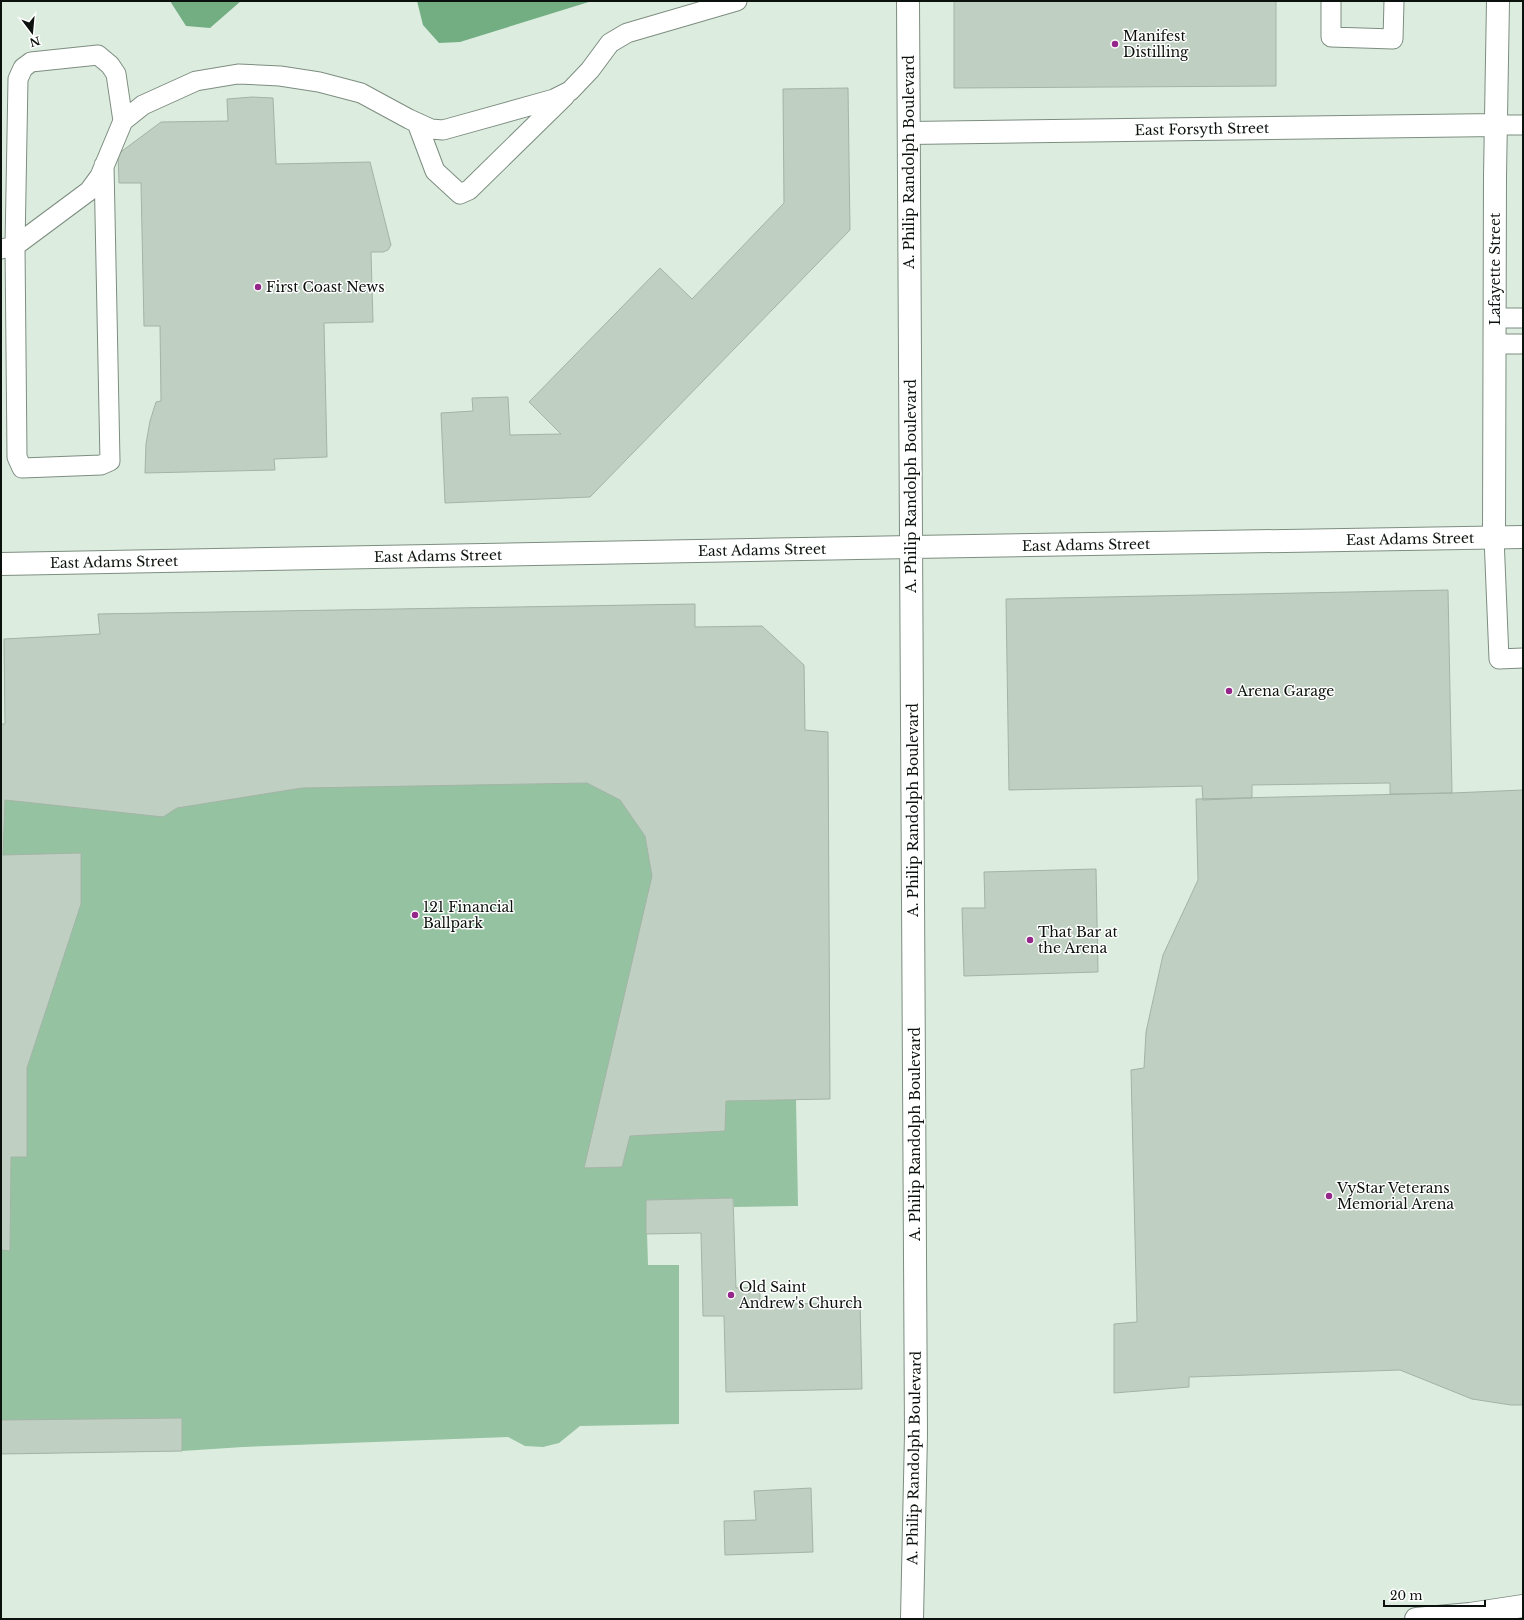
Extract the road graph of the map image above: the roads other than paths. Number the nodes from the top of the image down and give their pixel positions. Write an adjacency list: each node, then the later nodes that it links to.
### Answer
1 (737, 1): 6 (lane)
2 (908, 1): 11 (street, A. Philip Randolph Boulevard)
3 (1331, 1): 4 (lane)
4 (1394, 1)
5 (1498, 1): 9 (street, Lafayette Street)
6 (570, 91): 8 (lane); 8 (lane)
7 (123, 121): 8 (lane); 12 (lane); 13 (lane)
8 (417, 123)
9 (1496, 125): 10 (lane); 11 (street, East Forsyth Street); 14 (street, Lafayette Street)
10 (1523, 125)
11 (909, 133): 20 (street, A. Philip Randolph Boulevard)
12 (104, 165): 13 (lane); 13 (lane)
13 (8, 247)
14 (1496, 318): 15 (lane); 16 (street, Lafayette Street)
15 (1523, 318)
16 (1495, 344): 17 (lane); 19 (street, Lafayette Street)
17 (1523, 344)
18 (1523, 536): 19 (street, East Adams Street)
19 (1494, 537): 20 (street, East Adams Street); 22 (lane)
20 (912, 547): 21 (street, East Adams Street); 25 (street, A. Philip Randolph Boulevard)
21 (1, 564)
22 (1523, 658)
23 (1523, 1606): 24 (street)
24 (1470, 1617): 26 (street)
25 (912, 1619)
26 (1416, 1619)

